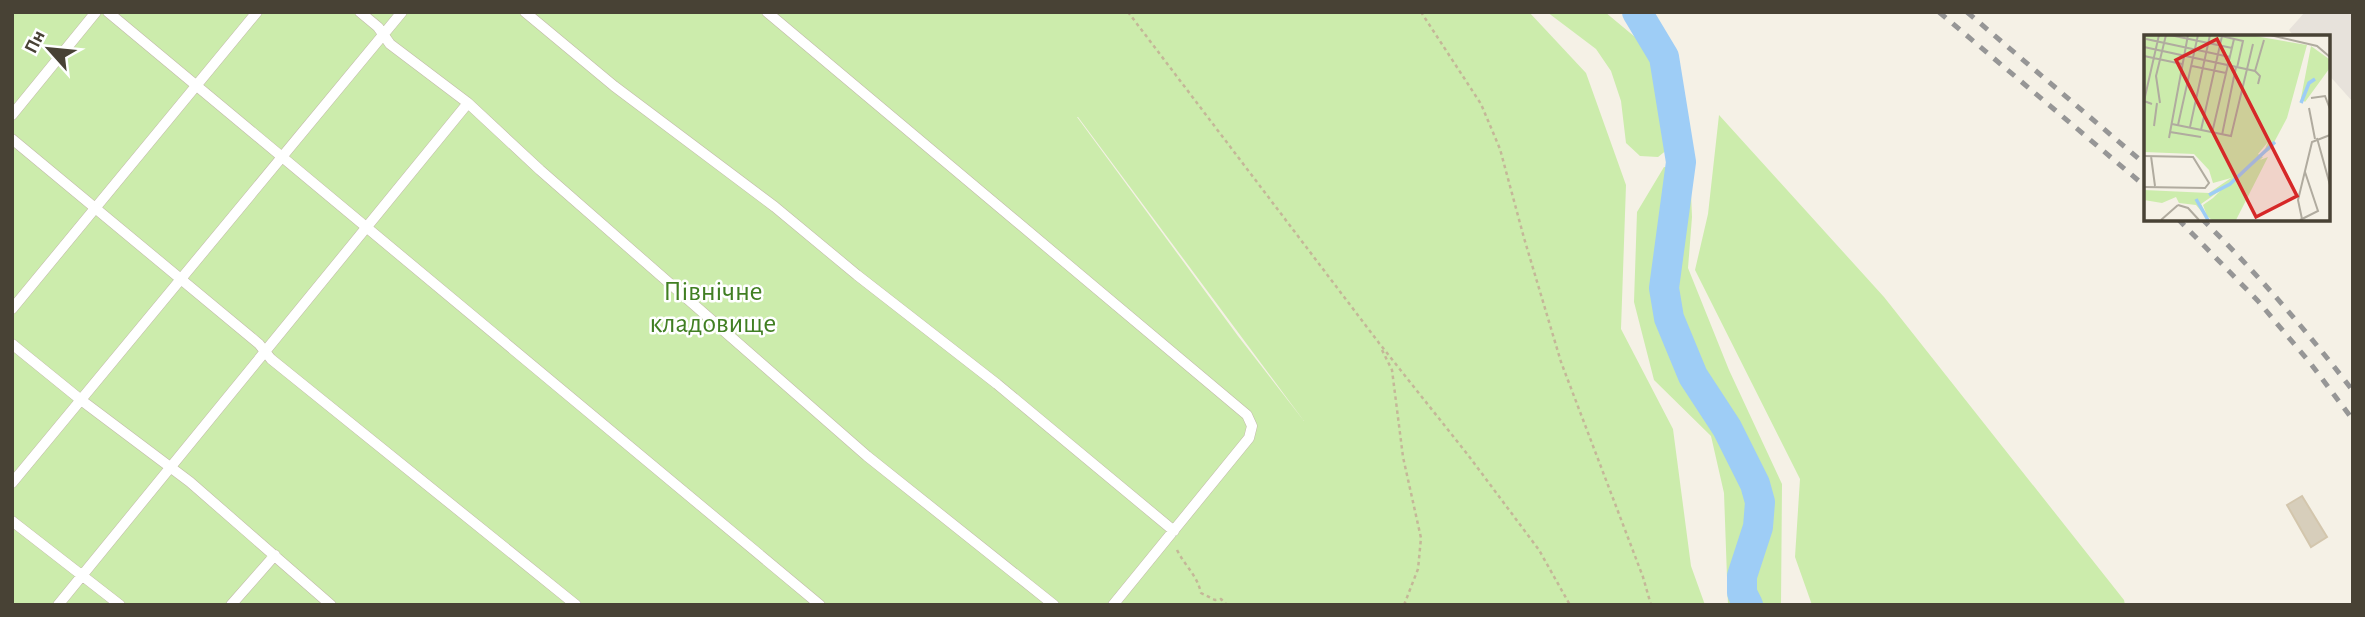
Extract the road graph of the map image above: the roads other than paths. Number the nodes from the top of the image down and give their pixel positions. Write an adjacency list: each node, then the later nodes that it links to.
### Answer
1 (96, 12): 11 (lane)
2 (108, 12): 9 (lane)
3 (257, 12): 9 (lane)
4 (359, 12): 8 (lane)
5 (402, 12): 8 (lane)
6 (525, 12): 24 (lane)
7 (767, 12): 24 (lane)
8 (383, 35): 10 (lane); 13 (lane)
9 (196, 87): 13 (lane); 14 (lane)
10 (468, 103): 15 (lane); 33 (lane)
11 (12, 115)
12 (12, 139): 14 (lane)
13 (281, 156): 15 (lane); 16 (lane)
14 (96, 208): 16 (lane); 17 (lane)
15 (367, 228): 19 (lane); 32 (lane)
16 (181, 279): 19 (lane); 20 (lane)
17 (12, 309)
18 (12, 344): 20 (lane)
19 (265, 352): 21 (lane); 31 (lane)
20 (81, 400): 21 (lane); 22 (lane)
21 (169, 468): 25 (lane); 26 (lane)
22 (12, 484)
23 (12, 521): 26 (lane)
24 (1174, 531): 34 (lane)
25 (275, 555): 29 (lane); 30 (lane)
26 (82, 576): 27 (lane); 28 (lane)
27 (58, 605)
28 (120, 605)
29 (231, 605)
30 (331, 605)
31 (576, 605)
32 (820, 605)
33 (1054, 605)
34 (1113, 605)

